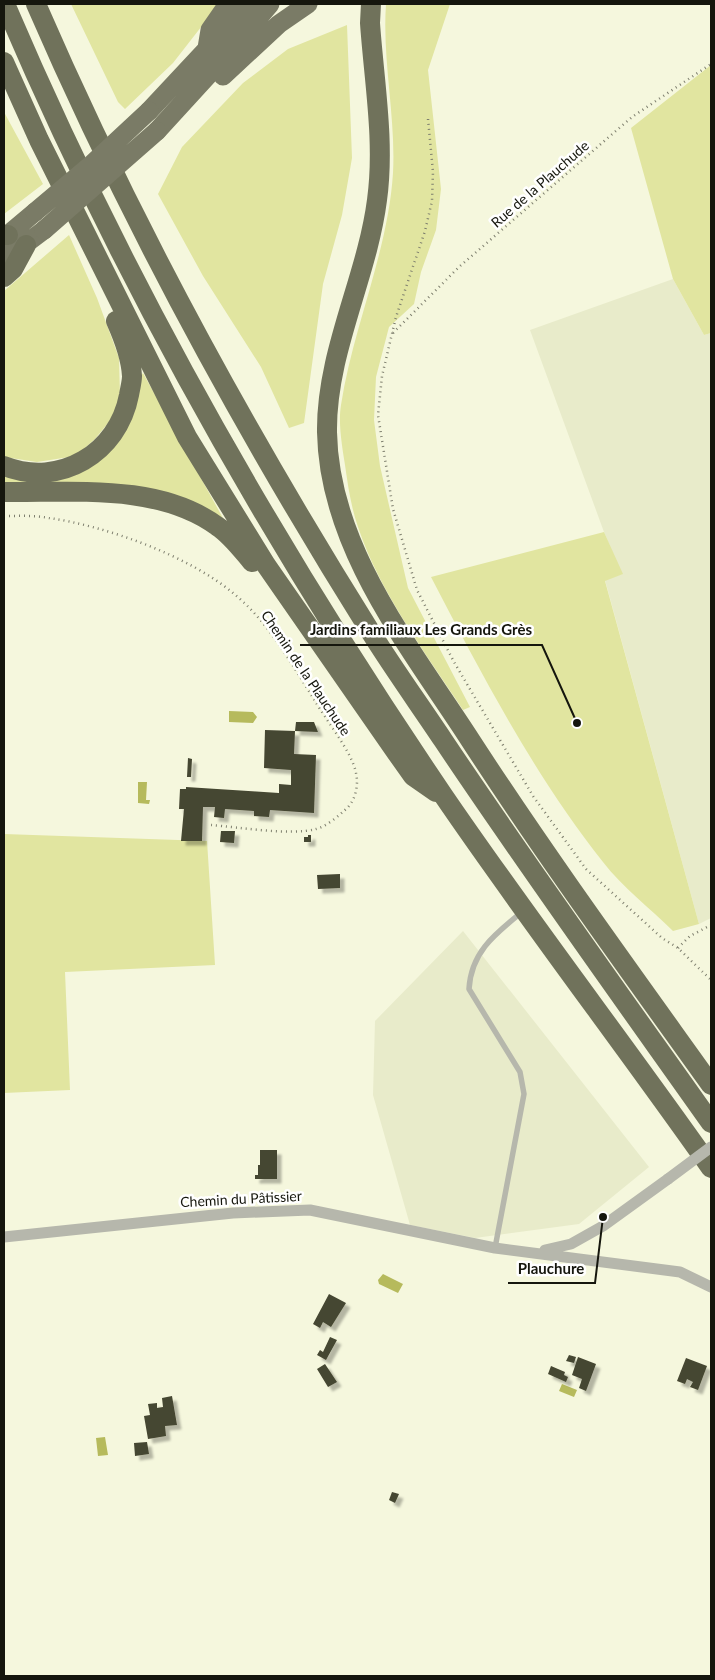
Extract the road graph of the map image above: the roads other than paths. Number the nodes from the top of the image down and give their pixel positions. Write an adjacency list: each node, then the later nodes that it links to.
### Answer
1 (5, 4): 21 (highway)
2 (36, 4): 24 (highway)
3 (228, 4): 8 (highway)
4 (249, 4): 8 (highway)
5 (270, 4): 11 (highway)
6 (308, 4): 11 (highway)
7 (372, 4): 23 (highway)
8 (206, 52): 13 (highway, bridge)
9 (4, 62): 12 (highway)
10 (4, 89): 12 (highway)
11 (184, 102): 14 (highway, bridge)
12 (39, 140): 16 (highway)
13 (5, 236)
14 (26, 245): 15 (highway); 17 (highway)
15 (4, 260)
16 (99, 262): 18 (highway); 20 (highway)
17 (4, 277)
18 (4, 466)
19 (4, 492): 20 (highway)
20 (308, 627): 21 (highway)
21 (444, 797): 22 (highway)
22 (525, 909): 26 (highway); 28 (lane)
23 (711, 1085)
24 (711, 1123)
25 (711, 1147): 29 (street, bridge)
26 (711, 1168)
27 (4, 1237): 28 (street, Chemin du Pâtissier)
28 (495, 1248): 29 (street, Chemin du Pâtissier)
29 (536, 1252): 30 (street, Chemin du Pâtissier)
30 (711, 1286)

